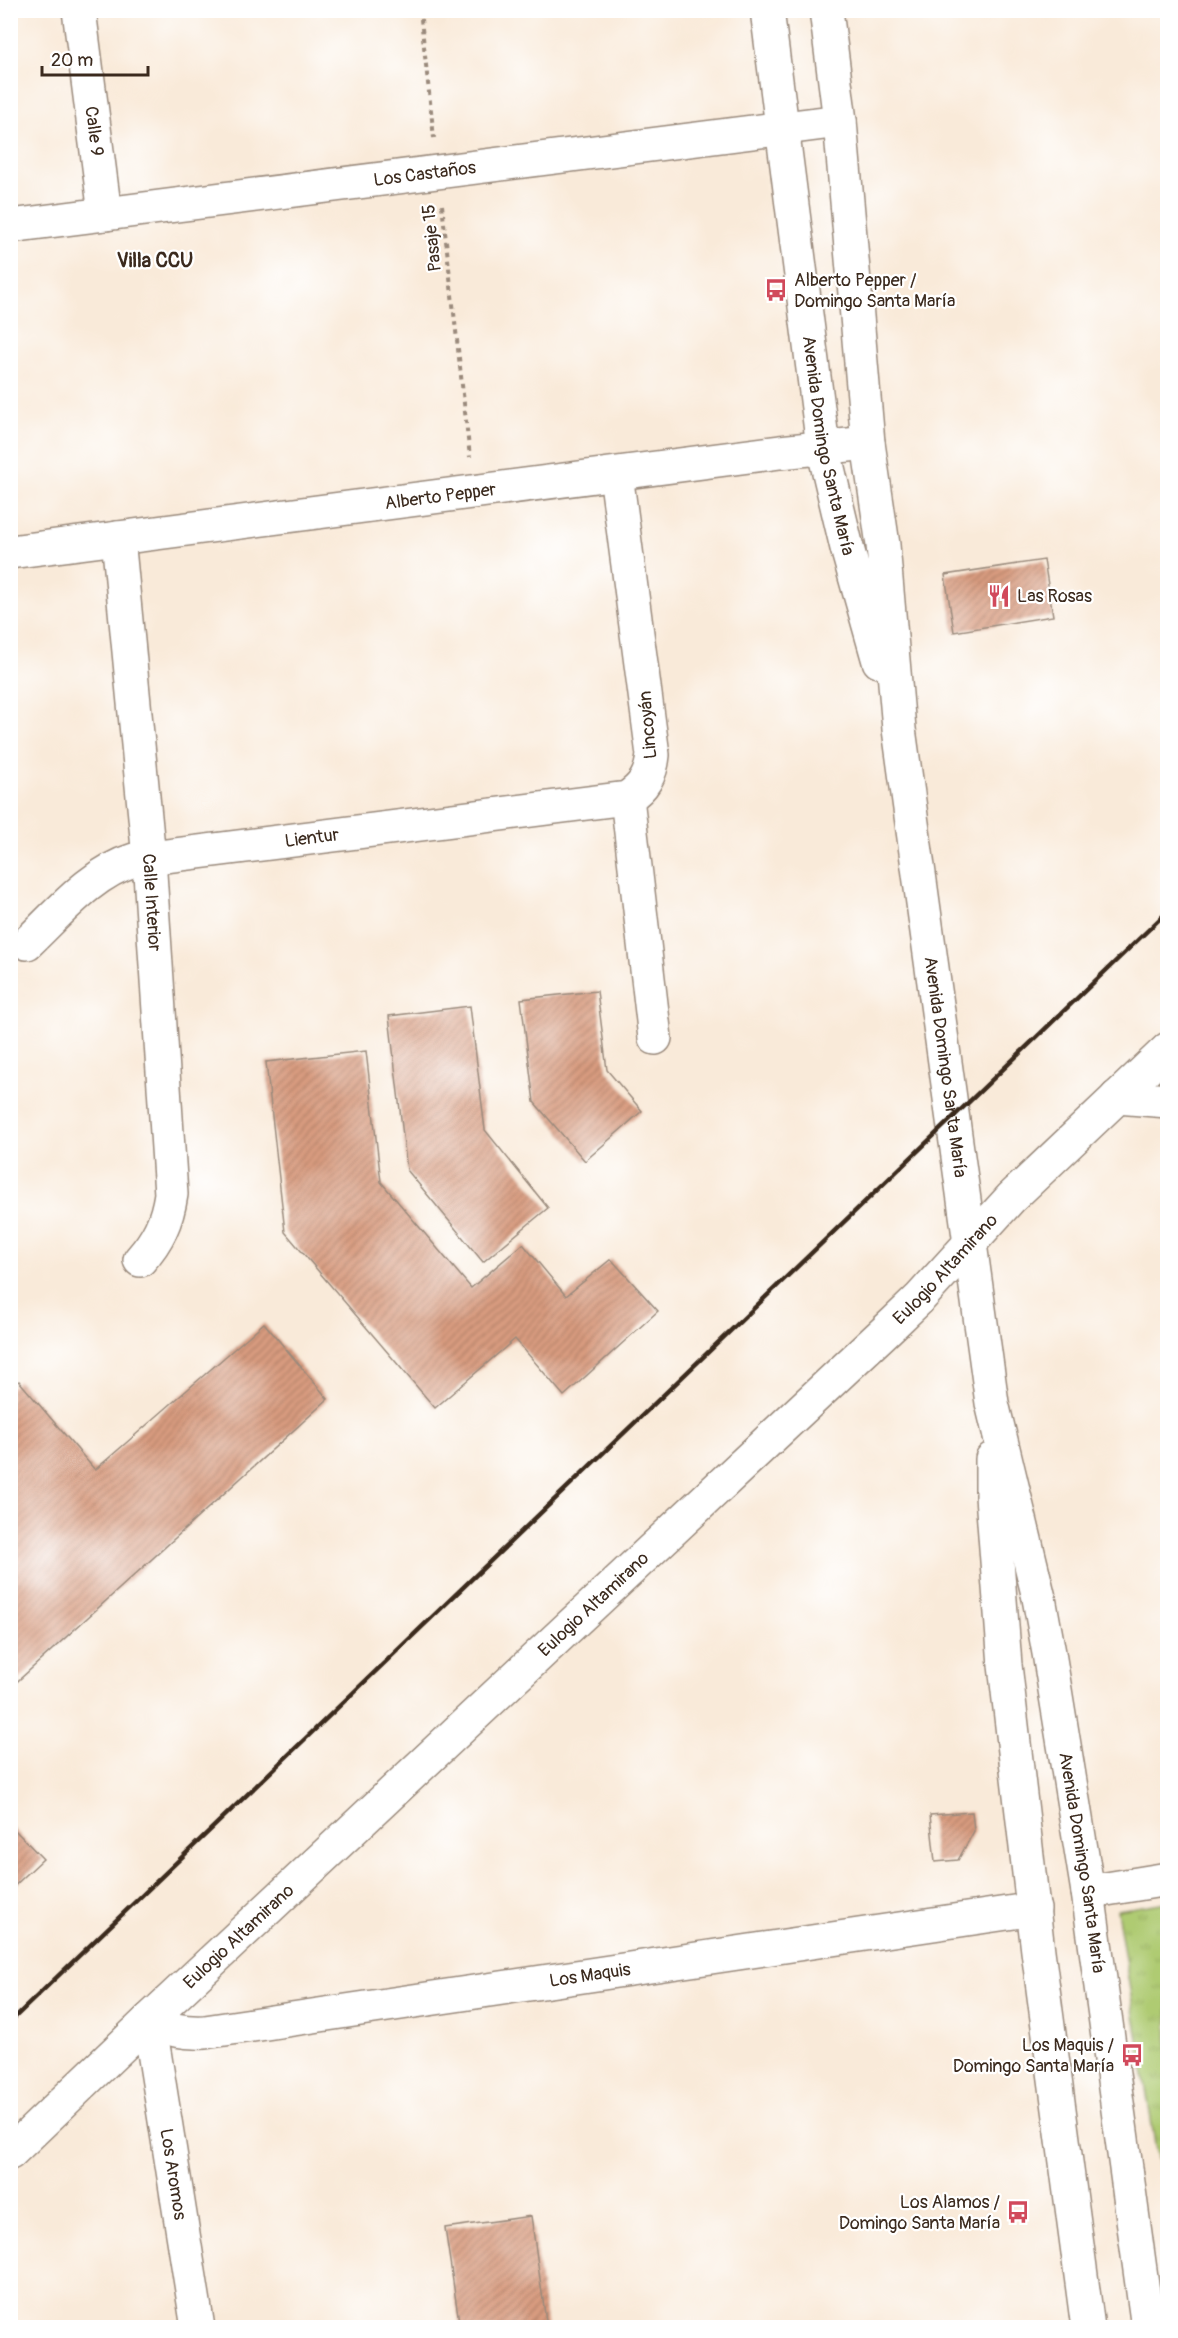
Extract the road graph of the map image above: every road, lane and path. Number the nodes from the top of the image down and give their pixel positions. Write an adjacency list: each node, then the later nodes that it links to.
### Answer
1 (79, 10): 8 (street, Calle 9)
2 (420, 10): 7 (path, Pasaje 15)
3 (768, 10): 6 (street, Avenida Domingo Santa María)
4 (826, 10): 5 (street, Avenida Domingo Santa María)
5 (840, 121): 6 (street, Los Castaños); 10 (street, Avenida Domingo Santa María)
6 (783, 128): 7 (street, Los Castaños); 11 (street, Avenida Domingo Santa María)
7 (438, 172): 8 (street, Los Castaños); 12 (path, Pasaje 15)
8 (105, 214): 9 (street, Los Castaños)
9 (10, 226)
10 (868, 443): 11 (street, Alberto Pepper); 16 (street, Avenida Domingo Santa María)
11 (823, 447): 13 (street, Alberto Pepper); 16 (street, Avenida Domingo Santa María)
12 (471, 462)
13 (616, 474): 14 (street, Alberto Pepper); 17 (street, Lincoyán)
14 (118, 538): 15 (street, Alberto Pepper); 18 (street, Calle Interior)
15 (10, 552)
16 (899, 729): 24 (street, Avenida Domingo Santa María)
17 (627, 798): 18 (street, Lientur); 20 (street)
18 (149, 858): 19 (street, Lientur); 25 (street, Calle Interior)
19 (27, 943)
20 (655, 1038)
21 (1167, 1049): 22 (street, Eulogio Altamirano)
22 (1117, 1097): 23 (street); 24 (street, Eulogio Altamirano)
23 (1167, 1101)
24 (970, 1243): 26 (street, Avenida Domingo Santa María); 30 (street, Eulogio Altamirano)
25 (140, 1260)
26 (992, 1403): 28 (street, Avenida Domingo Santa María); 29 (street, Avenida Domingo Santa María)
27 (1167, 1879): 28 (street)
28 (1088, 1892): 35 (street, Avenida Domingo Santa María)
29 (1034, 1909): 30 (street, Los Maquis); 34 (street, Avenida Domingo Santa María)
30 (149, 2020): 31 (street, Eulogio Altamirano); 33 (street, Los Aromos)
31 (10, 2153)
32 (1167, 2325): 35 (street)
33 (198, 2328)
34 (1088, 2328)
35 (1151, 2328)

